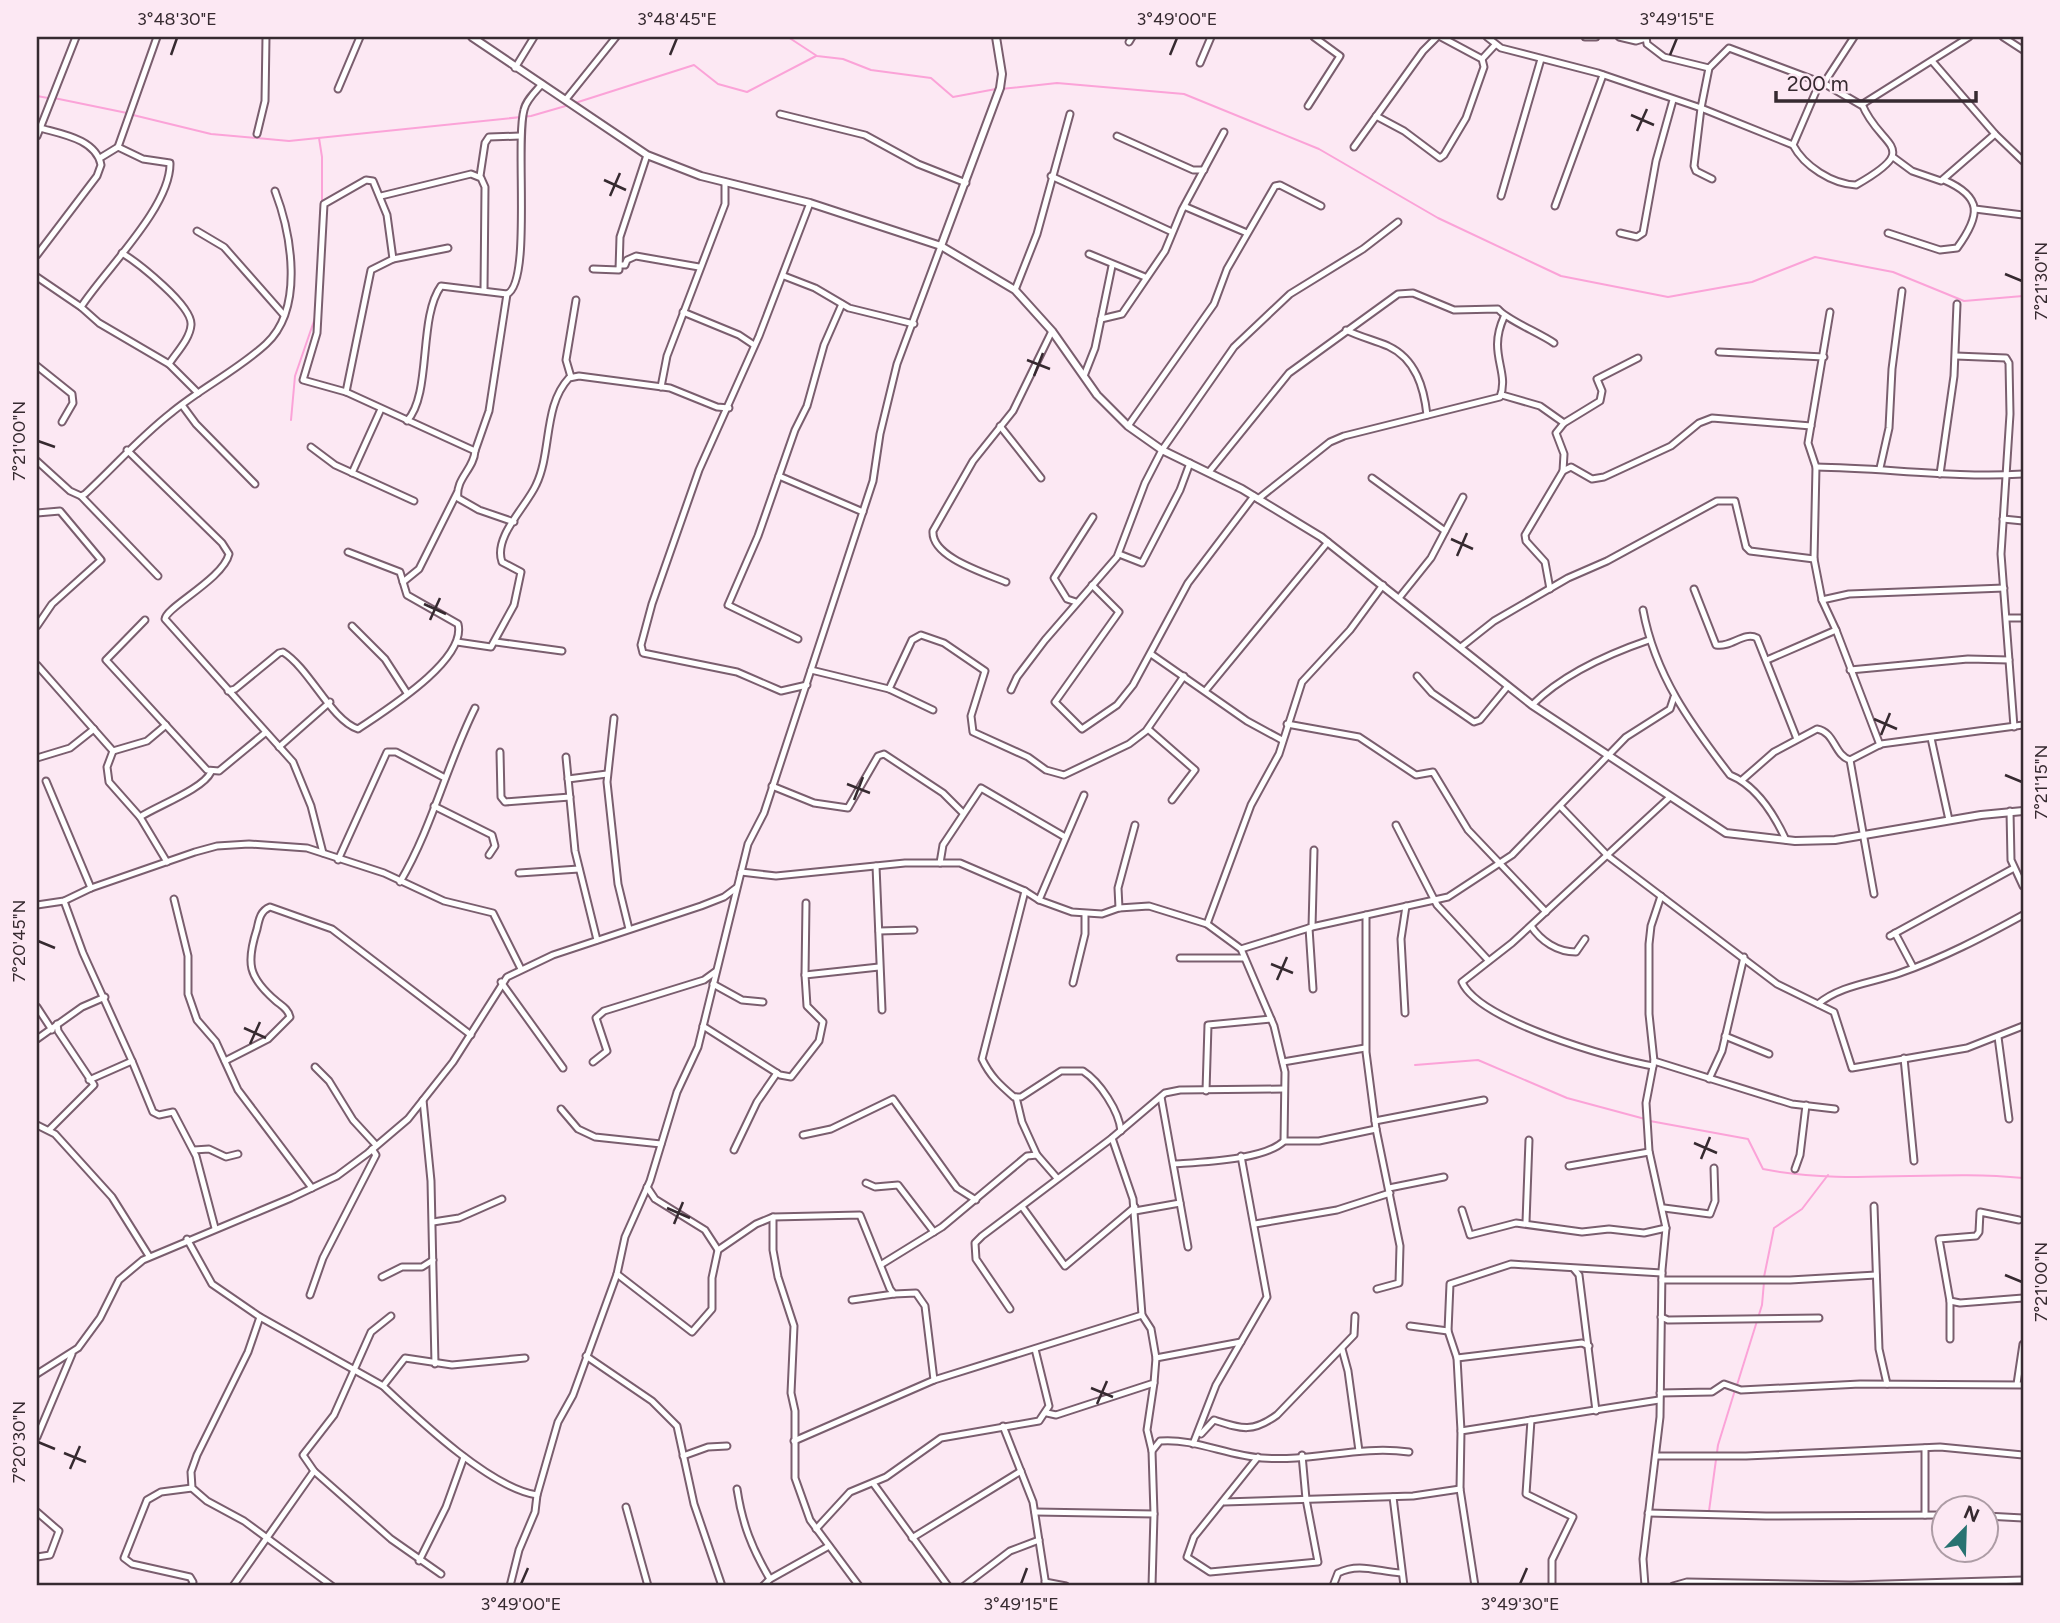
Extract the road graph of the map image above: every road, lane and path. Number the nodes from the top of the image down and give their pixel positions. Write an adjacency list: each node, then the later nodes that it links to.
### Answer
1 (76, 37): 40 (street)
2 (158, 37): 48 (street)
3 (266, 37): 42 (street)
4 (360, 37): 31 (street)
5 (472, 37): 26 (street)
6 (534, 37): 26 (street)
7 (616, 37): 32 (street)
8 (996, 37): 60 (street)
9 (1211, 37): 25 (street)
10 (1439, 37): 22 (street); 39 (street)
11 (1487, 37): 20 (street)
12 (1585, 37): 13 (street)
13 (1597, 37)
14 (1619, 37): 15 (street)
15 (1646, 37): 27 (street)
16 (1854, 37): 30 (street)
17 (1969, 37): 24 (street)
18 (2003, 37): 21 (street)
19 (1318, 38): 35 (street)
20 (1495, 45): 22 (street); 23 (street)
21 (2023, 50)
22 (1482, 60): 39 (street)
23 (1542, 61): 28 (street); 63 (street)
24 (1932, 61): 34 (street); 43 (street)
25 (1200, 63)
26 (515, 68): 29 (street)
27 (1709, 68): 30 (street); 36 (street)
28 (1603, 75): 33 (street); 66 (street)
29 (542, 83): 32 (street); 45 (street)
30 (1822, 83): 34 (street); 47 (street)
31 (338, 89)
32 (567, 98): 50 (street)
33 (1673, 100): 36 (street); 74 (street)
34 (1863, 104): 52 (street)
35 (1308, 106)
36 (1701, 108): 47 (street); 57 (street)
37 (780, 114): 60 (street)
38 (1070, 114): 56 (street)
39 (1376, 116): 49 (street)
40 (40, 128): 44 (street); 51 (street)
41 (1224, 132): 54 (street)
42 (257, 134)
43 (1995, 134): 53 (street); 58 (street)
44 (37, 136)
45 (520, 136): 55 (street); 92 (street)
46 (1117, 136): 54 (street)
47 (1793, 145): 52 (street)
48 (118, 147): 51 (street); 78 (street)
49 (1354, 148)
50 (648, 155): 59 (street); 82 (street)
51 (100, 158): 80 (street)
52 (1895, 159): 58 (street)
53 (2023, 161)
54 (1204, 170): 67 (street)
55 (480, 176): 62 (street); 89 (street)
56 (1051, 176): 72 (street); 90 (street)
57 (1712, 179)
58 (1944, 180): 68 (street)
59 (725, 181): 64 (street); 84 (street)
60 (967, 183): 76 (street)
61 (275, 191): 99 (street)
62 (381, 196): 81 (street); 116 (street)
63 (1501, 196)
64 (810, 203): 76 (street); 86 (street)
65 (1321, 206): 73 (street)
66 (1555, 206)
67 (1186, 207): 72 (street); 73 (street)
68 (1975, 209): 69 (street); 75 (street)
69 (2023, 215)
70 (1398, 222): 131 (street)
71 (197, 231): 99 (street)
72 (1172, 232): 88 (street)
73 (1247, 233): 127 (street)
74 (1620, 233)
75 (1888, 233)
76 (941, 246): 90 (street); 102 (street)
77 (448, 248): 81 (street)
78 (122, 253): 96 (street); 111 (street)
79 (1089, 254): 83 (street)
80 (37, 255)
81 (393, 259): 116 (street)
82 (620, 265): 84 (street); 85 (street)
83 (1112, 266): 88 (street); 101 (street)
84 (699, 267): 97 (street)
85 (593, 269)
86 (784, 276): 94 (street); 106 (street)
87 (37, 277): 96 (street)
88 (1145, 277): 101 (street)
89 (484, 290): 92 (street); 123 (street)
90 (1015, 290): 104 (street)
91 (1902, 291): 136 (street)
92 (507, 294): 132 (street)
93 (576, 300): 114 (street)
94 (842, 304): 102 (street); 143 (street)
95 (1957, 304): 108 (street)
96 (80, 307): 111 (street)
97 (683, 312): 106 (street); 115 (street)
98 (1830, 312): 109 (street)
99 (283, 314): 117 (street)
100 (1504, 317): 103 (street); 105 (street); 118 (street)
101 (1101, 319): 113 (street)
102 (914, 324): 152 (street)
103 (1346, 330): 122 (street); 138 (street)
104 (1052, 331): 113 (street); 126 (street)
105 (1555, 343)
106 (754, 345): 120 (street)
107 (1719, 352): 109 (street)
108 (1956, 356): 140 (street); 142 (street)
109 (1824, 357): 128 (street)
110 (1638, 358): 125 (street)
111 (169, 364): 117 (street)
112 (37, 366): 124 (street)
113 (1084, 376): 127 (street)
114 (572, 377): 115 (street); 157 (street)
115 (661, 387): 120 (street)
116 (346, 392): 121 (street)
117 (198, 393): 119 (street)
118 (1502, 395): 122 (street); 125 (street)
119 (182, 405): 130 (street); 146 (street)
120 (729, 408): 195 (street)
121 (381, 409): 123 (street); 139 (street)
122 (1427, 415): 149 (street)
123 (407, 421): 132 (street)
124 (62, 422)
125 (1564, 423): 137 (street)
126 (1000, 426): 144 (street); 165 (street)
127 (1128, 426): 131 (street)
128 (1811, 426): 135 (street); 137 (street)
129 (311, 447): 139 (street)
130 (127, 450): 148 (street); 201 (street)
131 (1162, 450): 134 (street); 161 (street)
132 (475, 451): 147 (street)
133 (37, 461): 148 (street)
134 (1191, 463): 138 (street); 161 (street)
135 (1816, 467): 136 (street); 162 (street)
136 (1880, 468): 140 (street)
137 (1563, 471): 169 (street)
138 (1209, 472): 149 (street)
139 (352, 473): 151 (street)
140 (1940, 474): 142 (street)
141 (2023, 474): 142 (street)
142 (2006, 475): 155 (street)
143 (779, 476): 152 (street); 181 (street)
144 (1041, 478)
145 (1372, 478): 158 (street)
146 (255, 484)
147 (457, 493): 157 (street); 164 (street)
148 (81, 496): 163 (street)
149 (1256, 497): 159 (street); 187 (street)
150 (1464, 497): 158 (street)
151 (414, 501)
152 (863, 512): 191 (street)
153 (37, 513): 178 (street)
154 (1093, 517): 173 (street)
155 (2003, 519): 156 (street); 168 (street)
156 (2023, 521)
157 (514, 522): 184 (street)
158 (1445, 531): 171 (street)
159 (1328, 542): 167 (street); 199 (street)
160 (348, 552): 164 (street)
161 (1119, 554): 166 (street)
162 (1814, 559): 169 (street); 172 (street)
163 (158, 576)
164 (403, 582): 183 (street)
165 (1006, 582)
166 (1092, 585): 173 (street); 187 (street)
167 (1383, 585): 171 (street); 210 (street)
168 (2004, 587): 172 (street); 175 (street)
169 (1550, 589): 185 (street)
170 (1694, 589): 188 (street)
171 (1399, 598): 185 (street)
172 (1822, 600): 180 (street)
173 (1076, 602): 198 (street)
174 (1643, 610): 182 (street)
175 (2008, 618): 176 (street); 189 (street)
176 (2023, 618)
177 (145, 620): 211 (street)
178 (38, 623)
179 (352, 626): 200 (street)
180 (1836, 630): 188 (street); 192 (street)
181 (798, 639)
182 (1648, 640): 202 (street); 204 (street)
183 (457, 642): 184 (street); 200 (street)
184 (496, 642): 186 (street)
185 (1461, 647): 196 (street)
186 (562, 652)
187 (1151, 654): 193 (street)
188 (1767, 660): 218 (street)
189 (2009, 660): 192 (street); 213 (street)
190 (37, 665): 214 (street)
191 (811, 670): 195 (street); 197 (street)
192 (1850, 670): 220 (street)
193 (1184, 676): 199 (street); 215 (street)
194 (1417, 676): 196 (street)
195 (807, 685): 234 (street)
196 (1508, 686): 204 (street)
197 (889, 689): 206 (street); 215 (street)
198 (1011, 690)
199 (1206, 690): 219 (street)
200 (407, 693): 203 (street)
201 (230, 694): 203 (street); 216 (street)
202 (1674, 697): 207 (street); 208 (street)
203 (330, 702): 221 (street)
204 (1532, 705): 225 (street)
205 (475, 708): 230 (street)
206 (933, 709)
207 (1670, 709): 208 (street); 225 (street)
208 (1686, 713): 232 (street)
209 (614, 718): 229 (street)
210 (1287, 724): 219 (street); 258 (street)
211 (166, 725): 222 (street); 228 (street)
212 (2023, 726): 213 (street)
213 (2014, 727): 217 (street)
214 (94, 729): 222 (street); 226 (street)
215 (1148, 729): 238 (street)
216 (265, 733): 221 (street); 228 (street)
217 (1931, 738): 220 (street); 245 (street)
218 (1797, 739): 227 (street); 232 (street)
219 (1282, 740): 285 (street)
220 (1880, 745): 227 (street)
221 (279, 747): 252 (street)
222 (113, 751): 244 (street)
223 (500, 752): 236 (street)
224 (566, 757): 231 (street)
225 (1607, 757): 237 (street); 240 (street)
226 (37, 758)
227 (1850, 760): 249 (street)
228 (211, 772): 244 (street)
229 (607, 774): 231 (street); 288 (street)
230 (445, 778): 239 (street); 255 (street)
231 (568, 779): 236 (street)
232 (1742, 780): 250 (street)
233 (46, 781): 266 (street)
234 (772, 786): 243 (street); 262 (street)
235 (1084, 795): 248 (street)
236 (570, 797): 261 (street)
237 (1670, 797): 250 (street); 254 (street)
238 (1172, 800)
239 (433, 806): 253 (street); 264 (street)
240 (1560, 806): 254 (street); 258 (street)
241 (2010, 811): 242 (street); 245 (street); 260 (street)
242 (2023, 811)
243 (962, 813): 248 (street); 257 (street)
244 (140, 817): 256 (street)
245 (1949, 820): 249 (street)
246 (1135, 825): 280 (street)
247 (1396, 825): 275 (street)
248 (1065, 837): 274 (street)
249 (1862, 837): 250 (street); 269 (street)
250 (1786, 840)
251 (1314, 850): 287 (street)
252 (323, 853): 255 (street); 256 (street)
253 (489, 855)
254 (1608, 856): 270 (street); 281 (street)
255 (338, 860): 264 (street)
256 (167, 862): 266 (street)
257 (940, 863): 259 (street); 268 (street)
258 (1500, 863): 275 (street); 281 (street)
259 (876, 866): 262 (street); 290 (street)
260 (2014, 868): 265 (street); 299 (street)
261 (579, 869): 263 (street); 292 (street)
262 (741, 872): 267 (street)
263 (519, 873)
264 (400, 882): 300 (street)
265 (2023, 886)
266 (91, 888): 273 (street)
267 (736, 888): 271 (street); 279 (street)
268 (1025, 891): 274 (street); 338 (street)
269 (1874, 894)
270 (1661, 896): 295 (street); 330 (street)
271 (724, 897): 279 (street); 288 (street)
272 (174, 899): 326 (street)
273 (64, 901): 277 (street); 307 (street)
274 (1039, 901): 282 (street)
275 (1435, 901): 278 (street); 297 (street)
276 (807, 902): 302 (street)
277 (37, 905)
278 (1406, 906): 283 (street); 312 (street)
279 (731, 907): 301 (street)
280 (1119, 908): 282 (street); 285 (street)
281 (1546, 912): 286 (street)
282 (1085, 914): 304 (street)
283 (1366, 915): 287 (street); 323 (street)
284 (2023, 915): 299 (street)
285 (1207, 924): 293 (street)
286 (1531, 926): 291 (street); 297 (street)
287 (1310, 927): 293 (street); 306 (street)
288 (629, 929): 292 (street)
289 (914, 930): 290 (street)
290 (879, 932): 298 (street)
291 (1585, 939)
292 (597, 940): 300 (street)
293 (1241, 948): 294 (street)
294 (1244, 957): 296 (street); 313 (street)
295 (1744, 957): 309 (street); 320 (street)
296 (1180, 958)
297 (1488, 960): 330 (street)
298 (878, 967): 302 (street); 311 (street)
299 (1913, 967): 309 (street)
300 (520, 969): 303 (street)
301 (715, 972): 305 (street); 328 (street)
302 (805, 975): 333 (street)
303 (501, 982): 319 (street); 332 (street)
304 (1073, 983)
305 (713, 984): 308 (street); 315 (street)
306 (1313, 989)
307 (105, 997): 314 (street); 327 (street)
308 (763, 1002)
309 (1818, 1004): 325 (street)
310 (37, 1007): 317 (street)
311 (882, 1010)
312 (1405, 1013)
313 (1271, 1019): 329 (street); 337 (street)
314 (57, 1024): 317 (street); 318 (street)
315 (703, 1026): 333 (street); 357 (street)
316 (2023, 1026): 321 (street)
317 (51, 1030): 318 (street); 322 (street)
318 (58, 1031): 335 (street)
319 (471, 1035): 326 (street); 340 (street)
320 (1725, 1036): 324 (street); 334 (street)
321 (1998, 1037): 325 (street); 345 (street)
322 (37, 1039)
323 (1365, 1048): 329 (street); 347 (street)
324 (1769, 1055)
325 (1904, 1058): 365 (street)
326 (225, 1061): 374 (street)
327 (132, 1062): 335 (street); 359 (street)
328 (593, 1062)
329 (1283, 1062): 336 (street)
330 (1654, 1064): 334 (street); 361 (street)
331 (315, 1067): 358 (street)
332 (563, 1068)
333 (777, 1073): 360 (street)
334 (1709, 1079): 342 (street)
335 (89, 1080): 351 (street)
336 (1283, 1089): 337 (street); 356 (street)
337 (1206, 1091): 339 (street)
338 (1016, 1097): 346 (street); 363 (street)
339 (1161, 1097): 349 (street); 366 (street)
340 (423, 1100): 358 (street); 386 (street)
341 (1484, 1100): 347 (street)
342 (1806, 1105): 344 (street); 369 (street)
343 (561, 1109): 357 (street)
344 (1835, 1109)
345 (2009, 1119)
346 (1120, 1120): 349 (street); 352 (street)
347 (1375, 1121): 350 (street)
348 (37, 1125): 351 (street)
349 (1128, 1125): 352 (street)
350 (1376, 1129): 356 (street); 375 (street)
351 (49, 1130): 395 (street)
352 (1121, 1131): 354 (street)
353 (803, 1135): 377 (street)
354 (1112, 1139): 371 (street); 382 (street)
355 (1529, 1140): 387 (street)
356 (1284, 1141): 364 (street)
357 (661, 1144): 373 (street)
358 (374, 1147): 374 (street); 405 (street)
359 (194, 1150): 362 (street); 389 (street)
360 (734, 1150)
361 (1649, 1152): 367 (street); 381 (street)
362 (238, 1154)
363 (1037, 1155): 371 (street); 377 (street)
364 (1241, 1156): 366 (street); 388 (street)
365 (1914, 1161)
366 (1174, 1164): 378 (street)
367 (1569, 1166)
368 (1714, 1168): 381 (street)
369 (1795, 1169)
370 (1444, 1177): 375 (street)
371 (1057, 1178): 380 (street)
372 (866, 1183): 391 (street)
373 (648, 1187): 394 (street); 399 (street)
374 (313, 1188): 389 (street)
375 (1389, 1191): 388 (street); 403 (street)
376 (502, 1199): 386 (street)
377 (976, 1200): 391 (street)
378 (1180, 1203): 382 (street); 393 (street)
379 (1874, 1206): 400 (street)
380 (1023, 1208): 382 (street); 409 (street)
381 (1664, 1208): 390 (street)
382 (1135, 1209): 410 (street)
383 (1462, 1210): 387 (street)
384 (773, 1217): 394 (street); 397 (street); 449 (street)
385 (2019, 1220): 408 (street)
386 (433, 1222): 396 (street)
387 (1526, 1222): 390 (street)
388 (1255, 1224): 422 (street)
389 (215, 1228): 392 (street)
390 (1666, 1228): 401 (street)
391 (934, 1232): 397 (street)
392 (187, 1239): 395 (street); 413 (street)
393 (1188, 1247)
394 (718, 1250): 399 (street)
395 (149, 1256): 428 (street)
396 (434, 1260): 402 (street); 433 (street)
397 (882, 1264): 404 (street)
398 (1581, 1272): 401 (street); 419 (street); 420 (street)
399 (617, 1274): 429 (street)
400 (1876, 1275): 401 (street); 438 (street)
401 (1662, 1276): 414 (street)
402 (382, 1277)
403 (1377, 1289)
404 (894, 1294): 407 (street); 436 (street)
405 (310, 1295)
406 (2023, 1298): 408 (street)
407 (852, 1300)
408 (1950, 1301): 421 (street)
409 (1010, 1309)
410 (1142, 1315): 426 (street); 431 (street)
411 (391, 1316): 434 (street)
412 (1355, 1316): 427 (street)
413 (260, 1317): 434 (street); 465 (street)
414 (1661, 1317): 416 (street); 417 (street)
415 (1819, 1318): 416 (street)
416 (1668, 1320): 417 (street)
417 (1661, 1325): 441 (street)
418 (1410, 1326): 419 (street)
419 (1448, 1331): 432 (street)
420 (1589, 1336): 423 (street); 425 (street)
421 (1950, 1339)
422 (1241, 1342): 431 (street); 448 (street)
423 (1582, 1343): 425 (street); 432 (street)
424 (2023, 1344): 440 (street)
425 (1589, 1346): 442 (street)
426 (1035, 1349): 436 (street); 443 (street)
427 (1342, 1349): 448 (street); 454 (street)
428 (72, 1354): 435 (street); 447 (street)
429 (586, 1356): 458 (street); 468 (street)
430 (524, 1358): 433 (street)
431 (1156, 1358): 437 (street)
432 (1457, 1358): 446 (street)
433 (435, 1364): 439 (street)
434 (351, 1371): 439 (street); 462 (street)
435 (37, 1374)
436 (934, 1380): 449 (street)
437 (1154, 1382): 443 (street); 453 (street)
438 (1888, 1384): 440 (street); 441 (street)
439 (383, 1385): 460 (street)
440 (2020, 1385)
441 (1659, 1396): 442 (street); 459 (street)
442 (1596, 1411): 444 (street)
443 (1047, 1413): 445 (street)
444 (1531, 1420): 446 (street); 508 (street)
445 (1003, 1426): 463 (street); 464 (street)
446 (1461, 1431): 467 (street)
447 (37, 1437)
448 (1198, 1437): 450 (street)
449 (794, 1441): 481 (street)
450 (1193, 1444): 453 (street); 461 (street)
451 (727, 1446): 458 (street)
452 (1924, 1448): 457 (street); 459 (street); 477 (street)
453 (1152, 1451): 476 (street)
454 (1359, 1451): 455 (street); 456 (street)
455 (1409, 1452)
456 (1302, 1455): 461 (street); 470 (street)
457 (2023, 1455)
458 (683, 1456): 498 (street)
459 (1657, 1456): 475 (street)
460 (464, 1457): 468 (street); 487 (street)
461 (1258, 1457): 471 (street)
462 (314, 1471): 483 (street); 487 (street)
463 (1021, 1471): 474 (street); 482 (street)
464 (873, 1483): 481 (street); 482 (street)
465 (192, 1488): 483 (street); 493 (street)
466 (737, 1489): 490 (street)
467 (1460, 1489): 469 (street); 507 (street)
468 (537, 1495): 496 (street)
469 (1393, 1497): 470 (street); 488 (street)
470 (1306, 1499): 471 (street); 471 (street)
471 (1224, 1502)
472 (626, 1507): 497 (street)
473 (37, 1512): 486 (street)
474 (1035, 1512): 476 (street); 484 (street)
475 (1648, 1513): 477 (street); 509 (street)
476 (1154, 1514): 504 (street)
477 (1925, 1515): 478 (street)
478 (1930, 1515)
479 (2000, 1517): 480 (street)
480 (2023, 1518)
481 (816, 1529): 485 (street)
482 (912, 1538): 501 (street)
483 (267, 1539): 494 (street); 495 (street)
484 (1039, 1540): 492 (street); 502 (street)
485 (829, 1546): 490 (street); 500 (street)
486 (37, 1557)
487 (419, 1561): 489 (street)
488 (1401, 1573): 505 (street); 506 (street)
489 (441, 1574)
490 (770, 1579): 499 (street)
491 (2023, 1580): 510 (street)
492 (1045, 1584): 503 (street)
493 (191, 1586)
494 (233, 1586)
495 (332, 1586)
496 (510, 1586)
497 (648, 1586)
498 (722, 1586)
499 (763, 1586)
500 (859, 1586)
501 (948, 1586)
502 (964, 1586)
503 (1066, 1586)
504 (1152, 1586)
505 (1333, 1586)
506 (1405, 1586)
507 (1475, 1586)
508 (1552, 1586)
509 (1645, 1586)
510 (1673, 1586)

